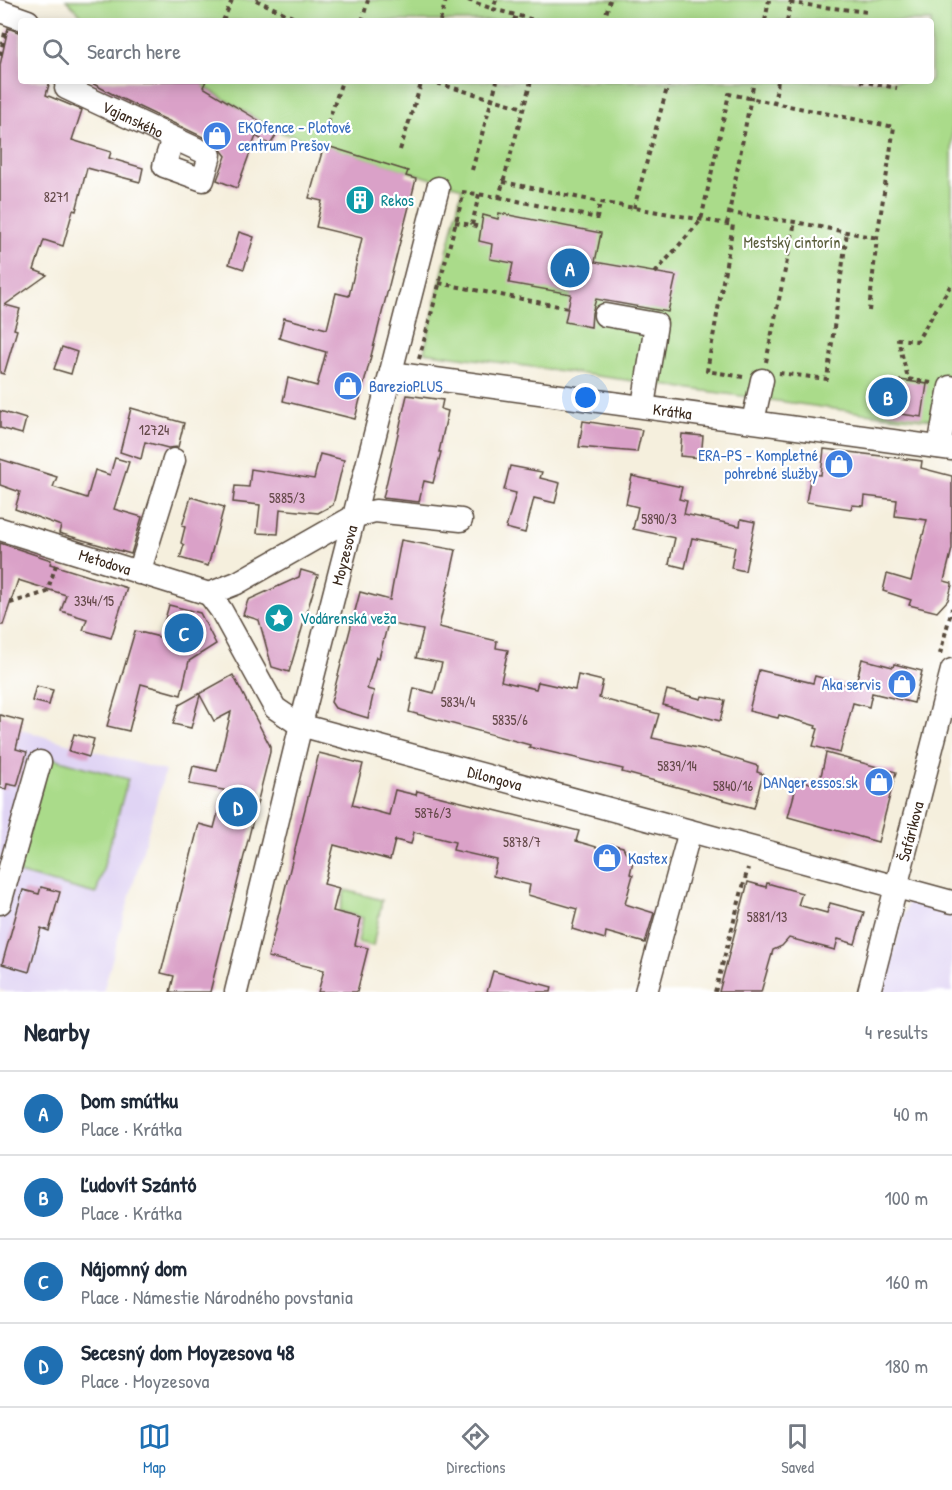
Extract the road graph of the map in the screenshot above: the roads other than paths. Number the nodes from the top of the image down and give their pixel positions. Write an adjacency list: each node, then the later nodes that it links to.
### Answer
1 (0, 11): 2 (street)
2 (20, 18)
3 (67, 84): 4 (street, Vajanského)
4 (173, 138)
5 (438, 188): 7 (street, Moyzesova)
6 (605, 315): 10 (street)
7 (391, 372): 10 (street, Krátka); 14 (street, Moyzesova)
8 (763, 375): 11 (street)
9 (950, 387): 12 (street)
10 (643, 406): 11 (street, Krátka)
11 (753, 421): 12 (street, Krátka)
12 (945, 448)
13 (174, 460): 17 (street)
14 (353, 517): 15 (street); 18 (street); 20 (street, Moyzesova)
15 (461, 520)
16 (0, 529): 17 (street, Metodova)
17 (139, 573): 18 (street, Metodova)
18 (209, 594): 20 (street, Dilongova)
19 (952, 670): 23 (street, Šafárikova)
20 (300, 725): 22 (street, Dilongova); 26 (street, Moyzesova)
21 (40, 762): 24 (street)
22 (690, 831): 23 (street, Dilongova); 27 (street)
23 (895, 887): 25 (street, Dilongova); 28 (street, Šafárikova)
24 (1, 894)
25 (952, 902)
26 (236, 992)
27 (646, 992)
28 (869, 992)

